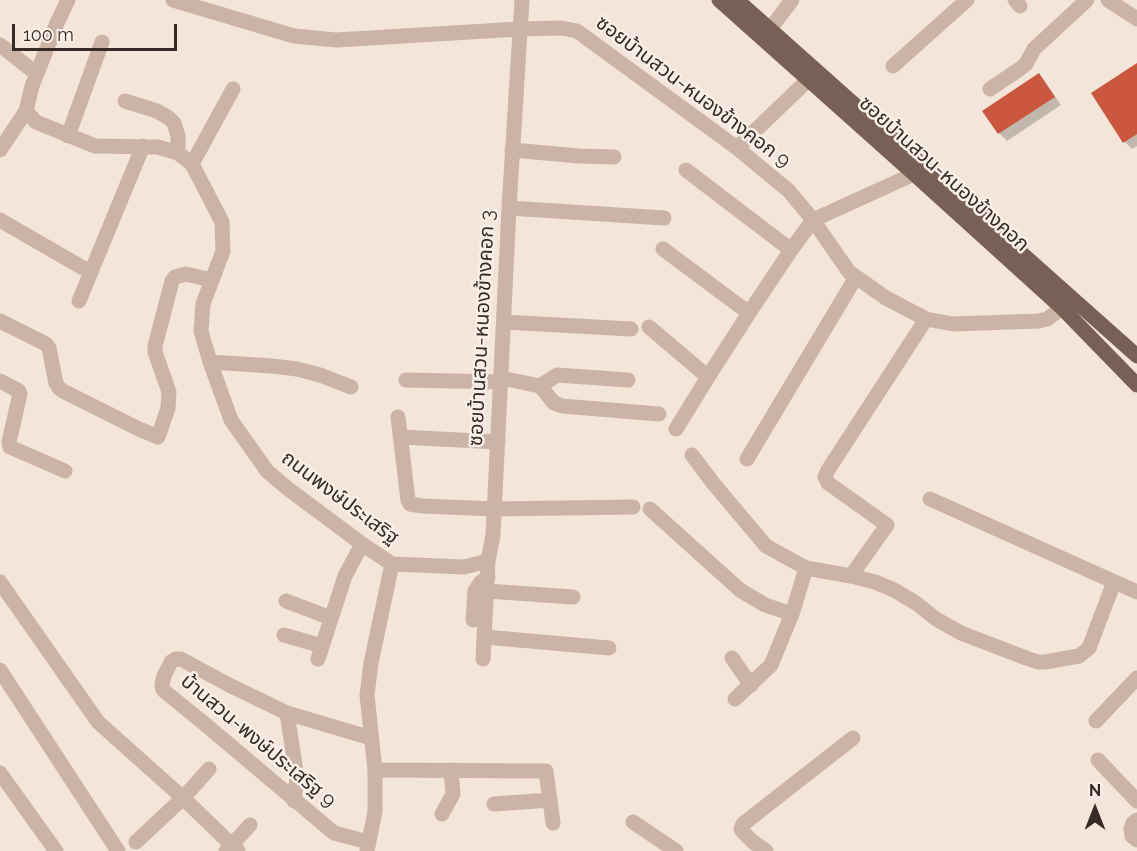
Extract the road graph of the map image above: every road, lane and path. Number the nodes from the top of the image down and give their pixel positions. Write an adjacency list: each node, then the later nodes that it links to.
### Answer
1 (68, 0): 16 (street)
2 (172, 0): 11 (street, ซอยบ้านสวน-หนองข้างคอก 9)
3 (522, 0): 11 (street, ซอยบ้านสวน-หนองข้างคอก 3)
4 (718, 0): 17 (main road, ซอยบ้านสวน-หนองข้างคอก)
5 (737, 0): 12 (main road, ซอยบ้านสวน-หนองข้างคอก)
6 (792, 0): 12 (street)
7 (967, 0): 15 (street)
8 (1087, 0): 19 (street)
9 (1108, 0): 10 (street)
10 (1137, 19)
11 (520, 29): 25 (street, ซอยบ้านสวน-หนองข้างคอก 9); 26 (street, ซอยบ้านสวน-หนองข้างคอก 3)
12 (770, 29): 31 (main road, ซอยบ้านสวน-หนองข้างคอก)
13 (102, 42): 22 (street)
14 (0, 45): 16 (street)
15 (893, 66)
16 (37, 74): 21 (street)
17 (808, 80): 25 (street); 31 (main road, ซอยบ้านสวน-หนองข้างคอก)
18 (233, 89): 29 (street)
19 (990, 89)
20 (125, 101): 27 (street)
21 (26, 111): 22 (street, ถนนพงษ์ประเสริฐ); 23 (street)
22 (68, 136): 24 (street, ถนนพงษ์ประเสริฐ)
23 (1, 145)
24 (143, 146): 27 (street, ถนนพงษ์ประเสริฐ); 41 (street)
25 (737, 148): 35 (street, ซอยบ้านสวน-หนองข้างคอก 9)
26 (512, 150): 28 (street); 32 (street, ซอยบ้านสวน-หนองข้างคอก 3)
27 (178, 153): 29 (street, ถนนพงษ์ประเสริฐ)
28 (614, 158)
29 (192, 164): 40 (street, ถนนพงษ์ประเสริฐ)
30 (686, 170): 37 (street)
31 (919, 170): 35 (street); 42 (main road, ซอยบ้านสวน-หนองข้างคอก); 49 (main road, ซอยบ้านสวน-หนองข้างคอก)
32 (509, 208): 33 (street); 46 (street, ซอยบ้านสวน-หนองข้างคอก 3)
33 (664, 218)
34 (0, 220): 38 (street)
35 (813, 220): 37 (street); 39 (street, ซอยบ้านสวน-หนองข้างคอก 9)
36 (663, 249): 43 (street)
37 (791, 250): 43 (street)
38 (83, 268)
39 (856, 277): 44 (street, ซอยบ้านสวน-หนองข้างคอก 9); 65 (street)
40 (212, 280): 45 (street); 50 (street, ถนนพงษ์ประเสริฐ)
41 (79, 301)
42 (1062, 308): 44 (street, ซอยบ้านสวน-หนองข้างคอก 9); 56 (main road, ซอยบ้านสวน-หนองข้างคอก)
43 (749, 314): 51 (street)
44 (926, 319): 75 (street)
45 (0, 321)
46 (504, 322): 48 (street); 53 (street, ซอยบ้านสวน-หนองข้างคอก 3)
47 (649, 327): 51 (street)
48 (631, 329)
49 (1137, 356)
50 (210, 362): 58 (street); 71 (street, ถนนพงษ์ประเสริฐ)
51 (708, 377): 61 (street)
52 (406, 380): 53 (street)
53 (501, 380): 57 (street); 63 (street, ซอยบ้านสวน-หนองข้างคอก 3)
54 (628, 380): 57 (street)
55 (0, 381): 66 (street)
56 (1137, 385)
57 (540, 386): 59 (street)
58 (351, 387)
59 (659, 414)
60 (398, 417): 62 (street)
61 (676, 429)
62 (400, 437): 63 (street); 70 (street)
63 (498, 442): 70 (street, ซอยบ้านสวน-หนองข้างคอก 3)
64 (692, 455): 74 (street)
65 (747, 459)
66 (65, 471)
67 (930, 499): 77 (street)
68 (633, 507): 70 (street)
69 (650, 508): 82 (street)
70 (494, 509): 72 (street, ซอยบ้านสวน-หนองข้างคอก 3)
71 (362, 544): 73 (street, ถนนพงษ์ประเสริฐ); 83 (street)
72 (488, 561): 73 (street); 78 (street, ซอยบ้านสวน-หนองข้างคอก 3)
73 (392, 564): 96 (street, ถนนพงษ์ประเสริฐ)
74 (806, 568): 75 (street); 82 (street)
75 (851, 576): 77 (street)
76 (0, 582): 103 (street)
77 (1114, 582): 79 (street)
78 (487, 584): 80 (street); 84 (street); 86 (street, ซอยบ้านสวน-หนองข้างคอก 3)
79 (1137, 592)
80 (573, 597)
81 (286, 601): 83 (street)
82 (792, 614): 92 (street)
83 (331, 618): 85 (street)
84 (472, 621)
85 (284, 635)
86 (484, 637): 87 (street); 89 (street, ซอยบ้านสวน-หนองข้างคอก 3)
87 (609, 648)
88 (732, 658): 92 (street)
89 (483, 659)
90 (0, 670): 118 (street)
91 (1137, 678): 95 (street)
92 (750, 685): 93 (street)
93 (735, 699)
94 (287, 712): 96 (street); 105 (street); 105 (street, บ้านสวน-พงษ์ประเสริฐ 9)
95 (1096, 721)
96 (371, 738): 100 (street, ถนนพงษ์ประเสริฐ)
97 (853, 738): 120 (street)
98 (1098, 760): 106 (street)
99 (209, 769): 103 (street)
100 (375, 770): 101 (street); 115 (street, ถนนพงษ์ประเสริฐ)
101 (451, 770): 104 (street); 108 (street)
102 (0, 772): 117 (street)
103 (183, 798): 114 (street); 116 (street)
104 (550, 800): 107 (street); 111 (street)
105 (294, 801): 115 (street, บ้านสวน-พงษ์ประเสริฐ 9)
106 (1137, 801)
107 (494, 804)
108 (442, 814)
109 (1137, 820): 113 (street)
110 (633, 822): 119 (street)
111 (553, 823)
112 (250, 825): 116 (street)
113 (1137, 840)
114 (136, 842)
115 (367, 847)
116 (232, 849)
117 (56, 851)
118 (118, 851)
119 (676, 851)
120 (766, 851)

